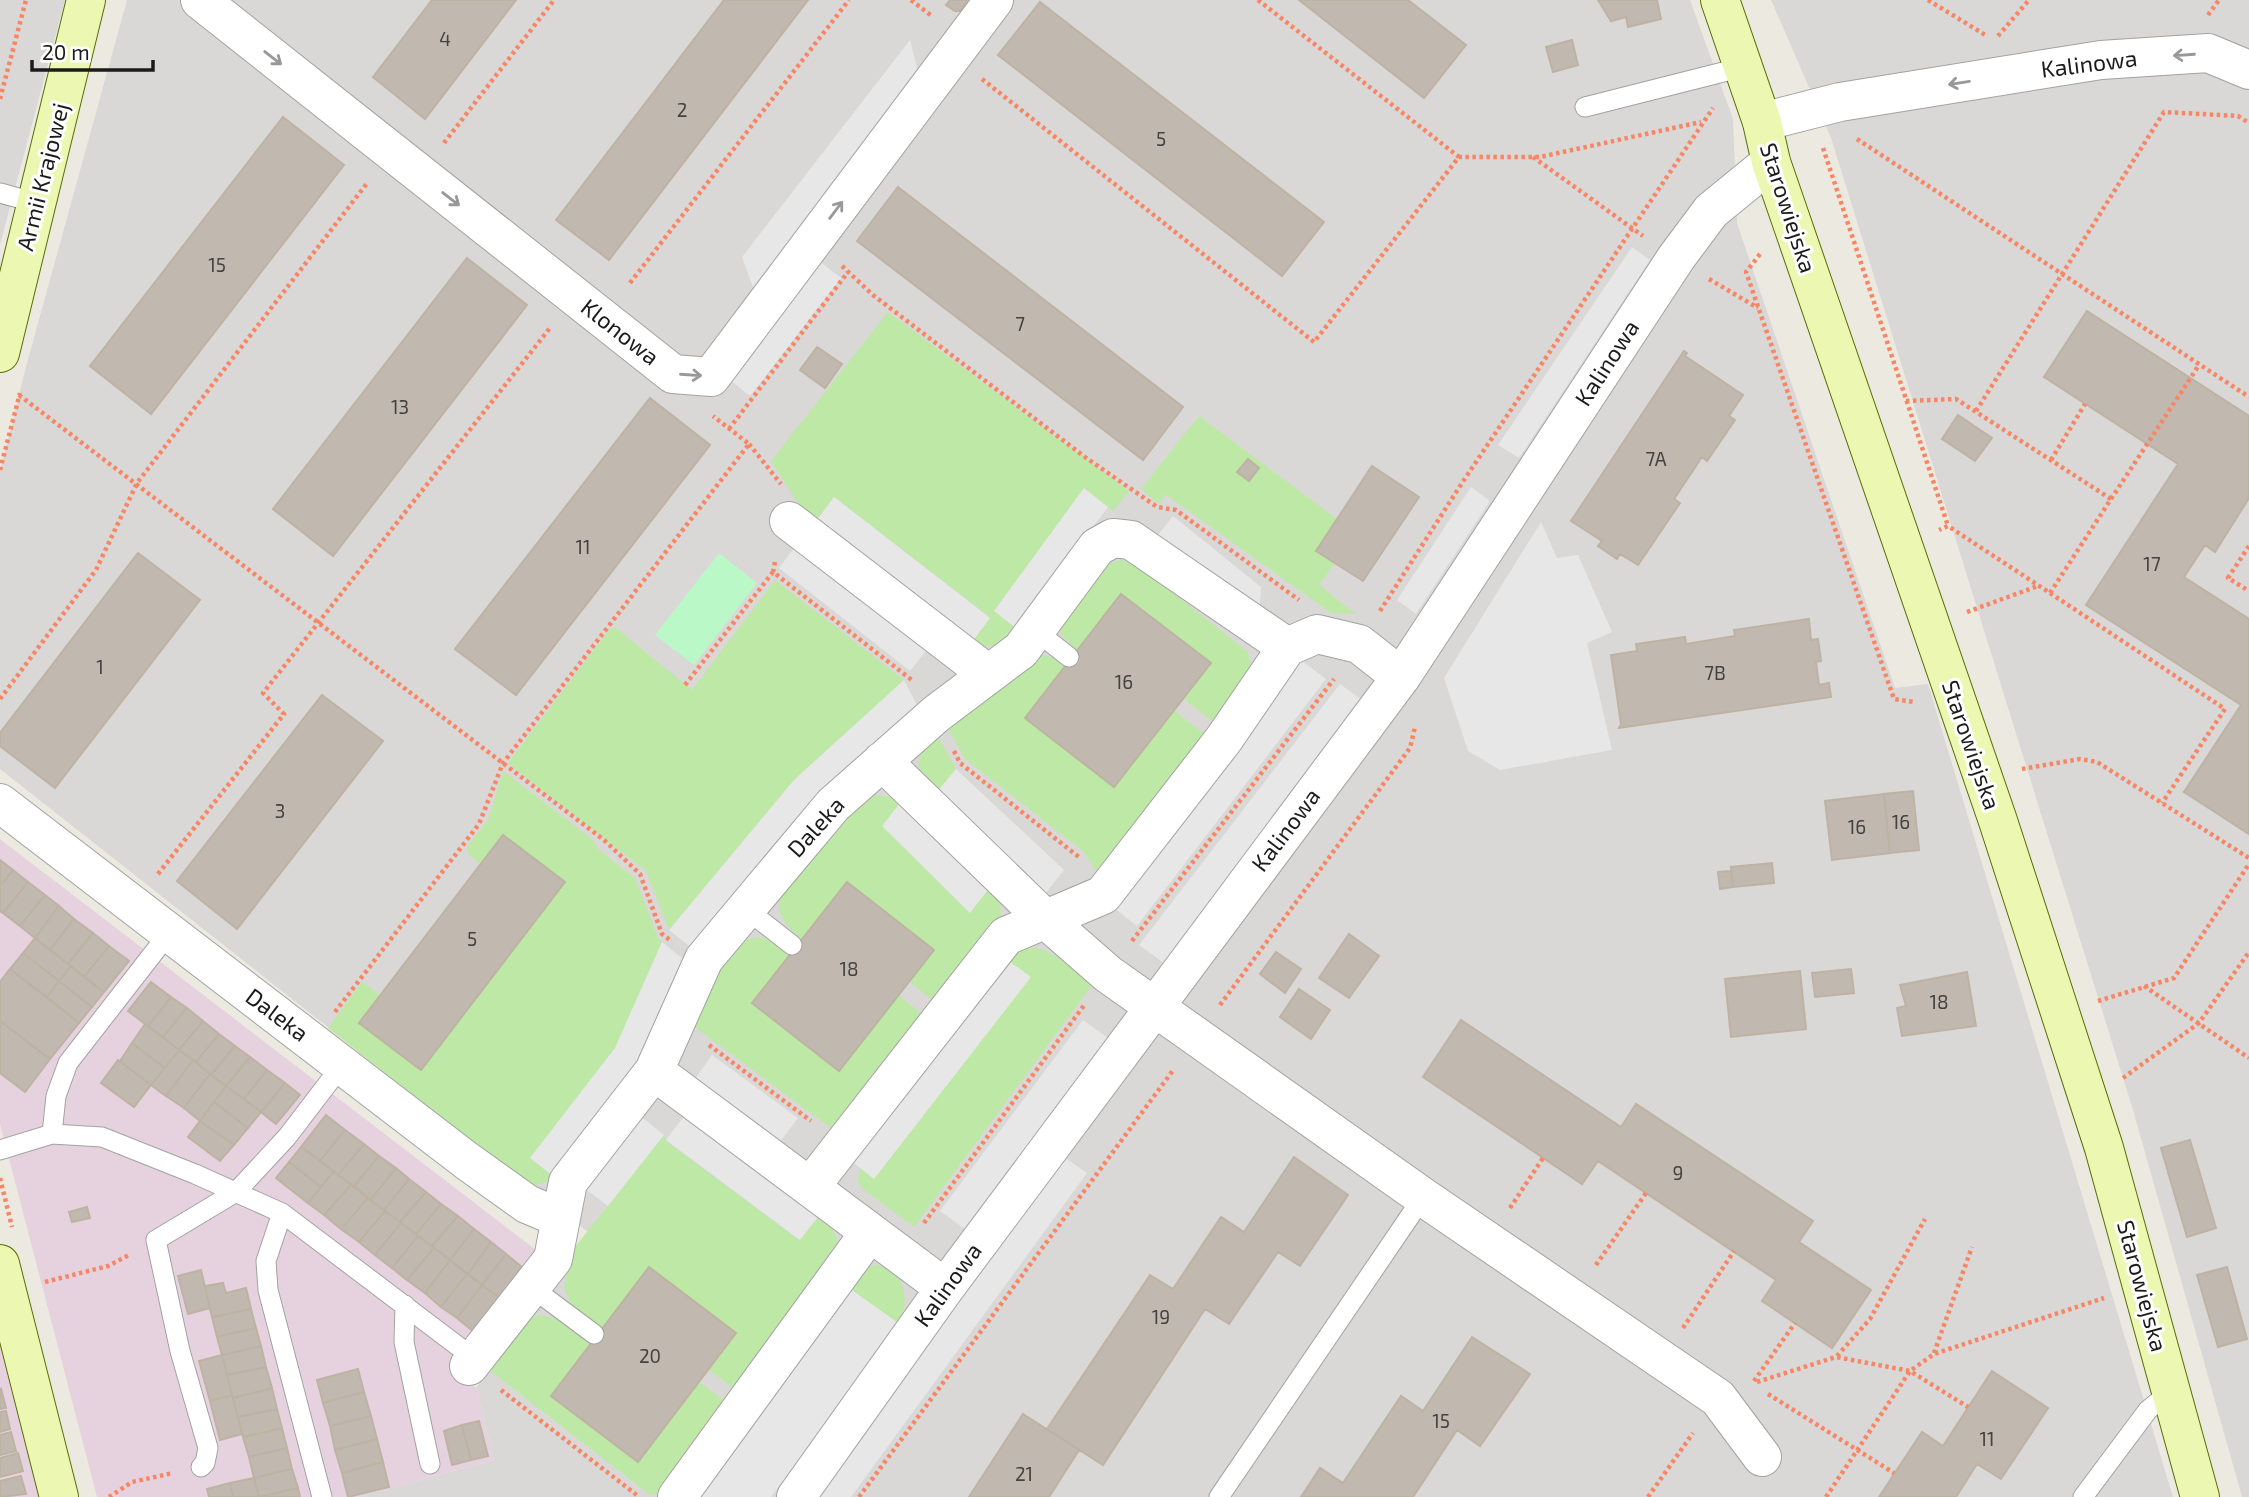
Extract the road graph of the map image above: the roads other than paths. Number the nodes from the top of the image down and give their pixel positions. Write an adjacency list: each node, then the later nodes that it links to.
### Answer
1 (86, 0): 11 (street, Armii Krajowej)
2 (200, 0): 3 (street, Klonowa, one-way to 3)
3 (994, 0)
4 (1720, 0): 5 (street, Starowiejska)
5 (1726, 71): 7 (lane); 8 (street, Starowiejska)
6 (2249, 71): 8 (street, Kalinowa, one-way to 8)
7 (1585, 107)
8 (1762, 122): 9 (street, Starowiejska)
9 (1771, 162): 18 (street, Kalinowa); 42 (street, Starowiejska)
10 (0, 193): 11 (lane)
11 (37, 203): 12 (street, Armii Krajowej)
12 (1, 348)
13 (789, 521): 17 (street)
14 (1036, 631): 15 (street, Daleka); 16 (lane); 17 (street, Daleka)
15 (1287, 647): 18 (street); 22 (street)
16 (1069, 657)
17 (988, 674): 19 (street, Daleka)
18 (1401, 677): 25 (street, Kalinowa)
19 (882, 761): 21 (street, Daleka); 22 (street)
20 (0, 803): 23 (street, Daleka)
21 (746, 909): 24 (lane); 27 (street, Daleka)
22 (1045, 919): 25 (street); 30 (street)
23 (169, 933): 26 (street, Daleka); 28 (lane)
24 (792, 945)
25 (1153, 1009): 32 (street); 38 (street, Kalinowa)
26 (342, 1065): 31 (lane); 34 (street, Daleka)
27 (653, 1071): 30 (street); 34 (street, Daleka)
28 (52, 1134): 29 (lane); 31 (lane)
29 (0, 1150)
30 (810, 1187): 35 (street)
31 (236, 1192): 33 (lane); 45 (lane)
32 (1423, 1197): 43 (street); 50 (lane)
33 (282, 1213): 39 (lane); 47 (lane)
34 (561, 1218): 37 (street, Daleka)
35 (870, 1232): 38 (street); 48 (street)
36 (4, 1279): 46 (street)
37 (531, 1287): 40 (lane); 41 (street, Daleka)
38 (945, 1288): 49 (street, Kalinowa)
39 (405, 1305): 41 (lane); 44 (lane)
40 (594, 1334)
41 (472, 1362)
42 (2171, 1391): 51 (lane); 52 (street, Starowiejska)
43 (1762, 1457)
44 (430, 1464)
45 (201, 1467)
46 (59, 1497)
47 (322, 1497)
48 (677, 1497)
49 (796, 1497)
50 (1219, 1497)
51 (2083, 1497)
52 (2200, 1497)

